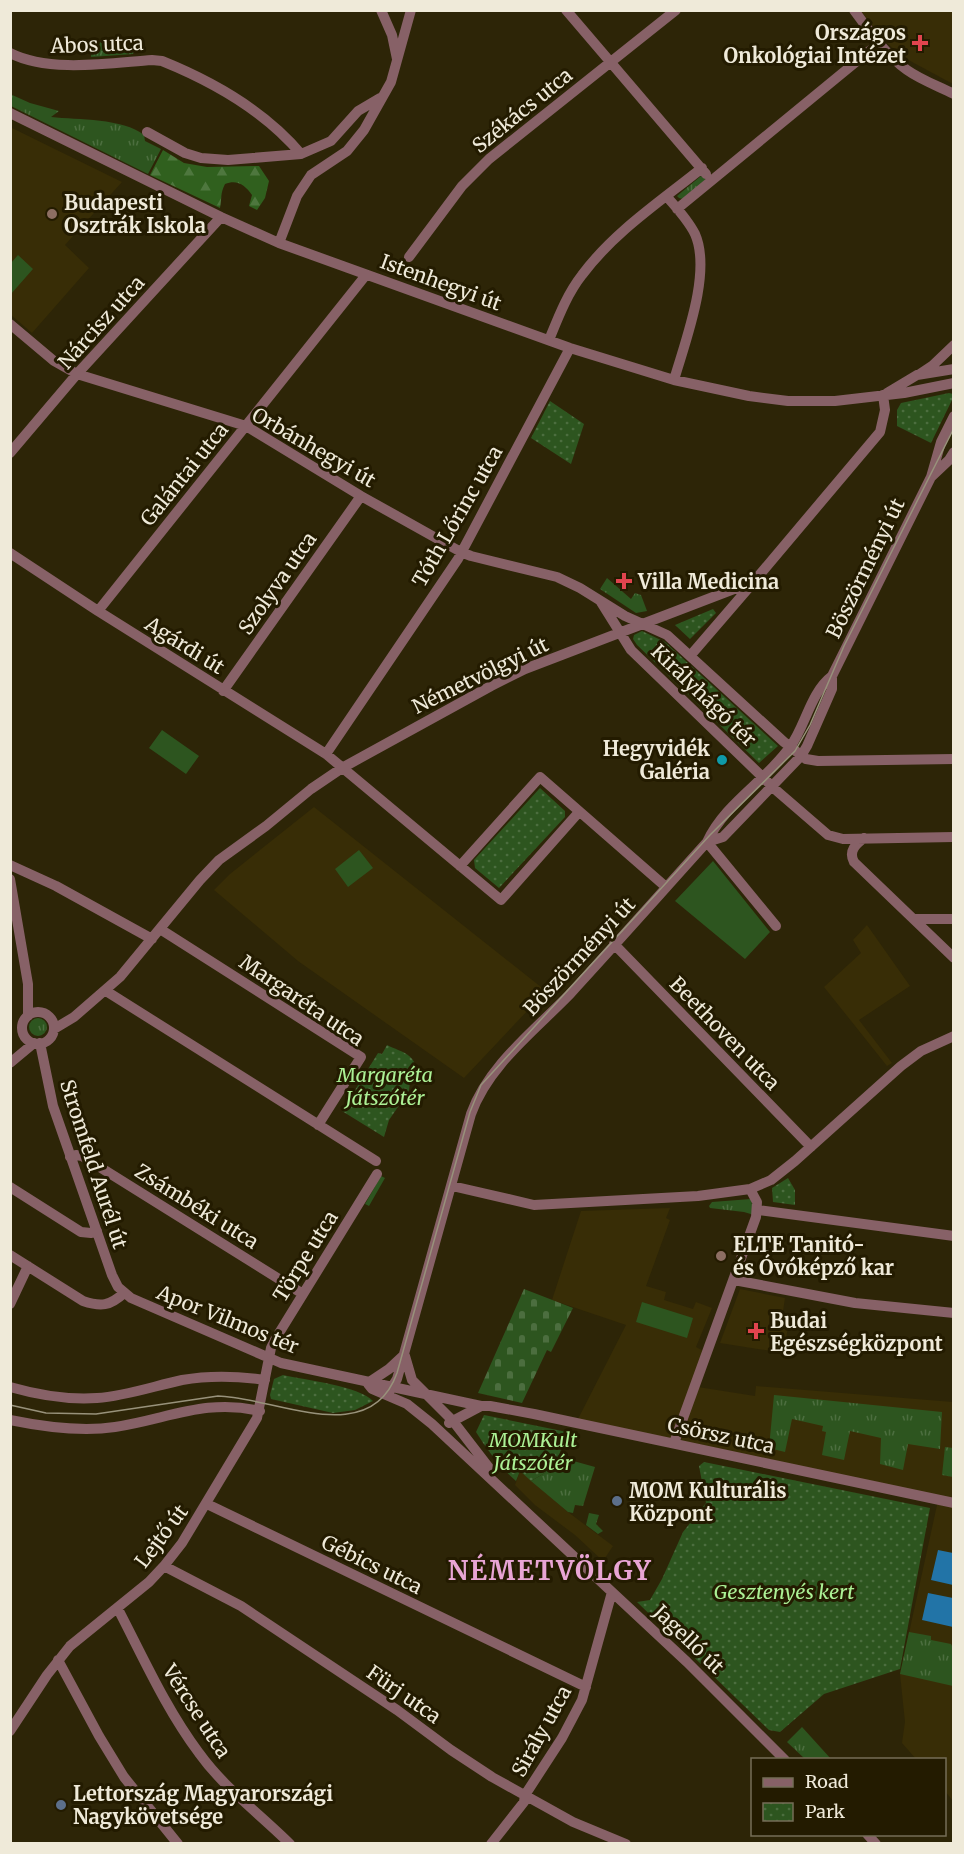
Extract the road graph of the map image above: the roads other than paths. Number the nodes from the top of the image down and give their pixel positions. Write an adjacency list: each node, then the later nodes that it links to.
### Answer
1 (381, 10): 8 (street)
2 (411, 10): 8 (street)
3 (566, 10): 9 (street)
4 (676, 10): 9 (street, Székács utca)
5 (854, 10): 6 (street)
6 (879, 43): 10 (street); 16 (street)
7 (10, 53): 14 (street, Abos utca)
8 (398, 62): 11 (street)
9 (610, 62): 15 (street); 21 (street, Székács utca)
10 (954, 94)
11 (381, 98): 14 (street); 20 (street)
12 (10, 113): 19 (street, Istenhegyi út)
13 (147, 132): 14 (street)
14 (301, 154)
15 (702, 168): 16 (street); 17 (street)
16 (712, 181): 18 (street)
17 (667, 196): 18 (street); 24 (street)
18 (677, 209): 30 (street)
19 (221, 217): 20 (street, Istenhegyi út); 28 (street, Nárcisz utca)
20 (279, 243): 22 (street, Istenhegyi út)
21 (410, 256)
22 (366, 275): 24 (street, Istenhegyi út); 34 (street, Galántai utca)
23 (10, 324): 28 (street, Orbánhegyi út)
24 (549, 340): 26 (street, Istenhegyi út)
25 (954, 345): 29 (street)
26 (570, 348): 30 (street, Istenhegyi út); 39 (street, Tóth Lőrinc utca)
27 (954, 369): 29 (street, Istenhegyi út)
28 (77, 374): 34 (street, Orbánhegyi út); 36 (street, Nárcisz utca)
29 (917, 375): 32 (street, Istenhegyi út)
30 (674, 380): 32 (street, Istenhegyi út)
31 (954, 383): 32 (street, Istenhegyi út)
32 (883, 395): 41 (street, Németvölgyi út)
33 (954, 416): 37 (street, Böszörményi út)
34 (246, 426): 38 (street, Orbánhegyi út); 43 (street, Galántai utca)
35 (954, 452): 37 (street, Böszörményi út)
36 (10, 453)
37 (931, 477): 48 (street, Böszörményi út)
38 (361, 496): 39 (street, Orbánhegyi út); 47 (street, Szolyva utca)
39 (461, 552): 42 (street, Orbánhegyi út); 49 (street, Tóth Lőrinc utca)
40 (10, 553): 43 (street, Agárdi út)
41 (756, 579): 44 (street, Németvölgyi út); 46 (street)
42 (600, 602): 44 (street, Orbánhegyi út); 45 (street, Orbánhegyi út)
43 (98, 611): 47 (street, Agárdi út)
44 (642, 624): 45 (street, Németvölgyi út); 46 (street, Királyhágó tér)
45 (618, 633): 51 (street, Németvölgyi út); 52 (street, Királyhágó tér)
46 (690, 656): 48 (street, Királyhágó tér)
47 (223, 691): 49 (street, Agárdi út)
48 (796, 752): 50 (street); 52 (street, Böszörményi út)
49 (326, 754): 51 (street, Agárdi út)
50 (954, 759)
51 (342, 768): 58 (street, Agárdi út); 64 (street, Németvölgyi út)
52 (767, 781): 55 (street, Királyhágó tér); 56 (street, Böszörményi út)
53 (579, 812): 58 (street, Agárdi út); 58 (street); 60 (street)
54 (954, 837): 55 (street, Királyhágó tér)
55 (864, 838): 61 (street)
56 (707, 842): 60 (street, Böszörményi út); 63 (street)
57 (10, 865): 65 (street)
58 (460, 866)
59 (10, 879): 68 (street)
60 (666, 887): 66 (street, Böszörményi út)
61 (914, 919): 62 (street); 67 (street)
62 (954, 919)
63 (776, 926)
64 (160, 929): 65 (street, Németvölgyi út); 79 (street, Margaréta utca)
65 (152, 939): 69 (street, Németvölgyi út)
66 (614, 944): 80 (street, Beethoven utca); 84 (street, Böszörményi út)
67 (954, 958)
68 (28, 984): 71 (street); 72 (street)
69 (106, 991): 70 (street, Németvölgyi út); 79 (street)
70 (83, 1010): 71 (street, Németvölgyi út); 74 (street, Németvölgyi út)
71 (45, 1014): 72 (street); 74 (street)
72 (28, 1016): 75 (street)
73 (11, 1021): 75 (street)
74 (54, 1029): 77 (street)
75 (22, 1030): 77 (street); 78 (street)
76 (954, 1036): 80 (street)
77 (37, 1043): 78 (street); 81 (street, Stromfeld Aurél út)
78 (10, 1061)
79 (318, 1125): 82 (street)
80 (811, 1148): 86 (street)
81 (70, 1157): 88 (street, Stromfeld Aurél út); 94 (street, Zsámbéki utca)
82 (376, 1161)
83 (376, 1174): 94 (street, Törpe utca)
84 (452, 1185): 86 (street); 97 (street, Böszörményi út)
85 (10, 1187): 88 (street)
86 (750, 1189): 87 (street)
87 (758, 1210): 89 (street); 92 (street)
88 (97, 1232): 93 (street, Stromfeld Aurél út)
89 (954, 1236)
90 (10, 1255): 91 (street)
91 (28, 1266): 93 (street); 95 (street)
92 (734, 1280): 96 (street); 109 (street)
93 (124, 1293): 98 (street, Apor Vilmos tér)
94 (303, 1294): 98 (street, Törpe utca)
95 (10, 1304)
96 (954, 1313)
97 (405, 1353): 100 (street); 102 (street, Böszörményi út); 103 (street)
98 (270, 1359): 99 (street, Lejtő út); 100 (street, Apor Vilmos tér)
99 (265, 1380): 101 (street); 105 (street, Lejtő út)
100 (368, 1383): 102 (street, Apor Vilmos tér)
101 (10, 1387)
102 (391, 1391): 103 (street, Jagelló út); 108 (street, Jagelló út)
103 (424, 1394): 104 (street, Csörsz utca); 107 (street, Jagelló út)
104 (481, 1406): 107 (street); 109 (street, Csörsz utca)
105 (260, 1411): 106 (street); 112 (street, Lejtő út)
106 (10, 1420)
107 (453, 1421): 108 (street); 110 (street, Jagelló út)
108 (432, 1424): 110 (street, Jagelló út)
109 (674, 1443): 111 (street, Csörsz utca)
110 (513, 1497): 114 (street, Jagelló út)
111 (954, 1503)
112 (207, 1504): 113 (street, Lejtő út); 117 (street, Gébics utca)
113 (164, 1566): 115 (street, Lejtő út); 120 (street, Fürj utca)
114 (612, 1592): 117 (street, Sirály utca); 119 (street, Jagelló út)
115 (118, 1609): 116 (street, Lejtő út); 122 (street, Vércse utca)
116 (58, 1660): 118 (street, Lejtő út); 121 (street)
117 (586, 1687): 120 (street, Sirály utca)
118 (10, 1731)
119 (783, 1758)
120 (525, 1795): 123 (street, Sirály utca); 124 (street, Fürj utca)
121 (178, 1844)
122 (290, 1844)
123 (491, 1844)
124 (626, 1844)

